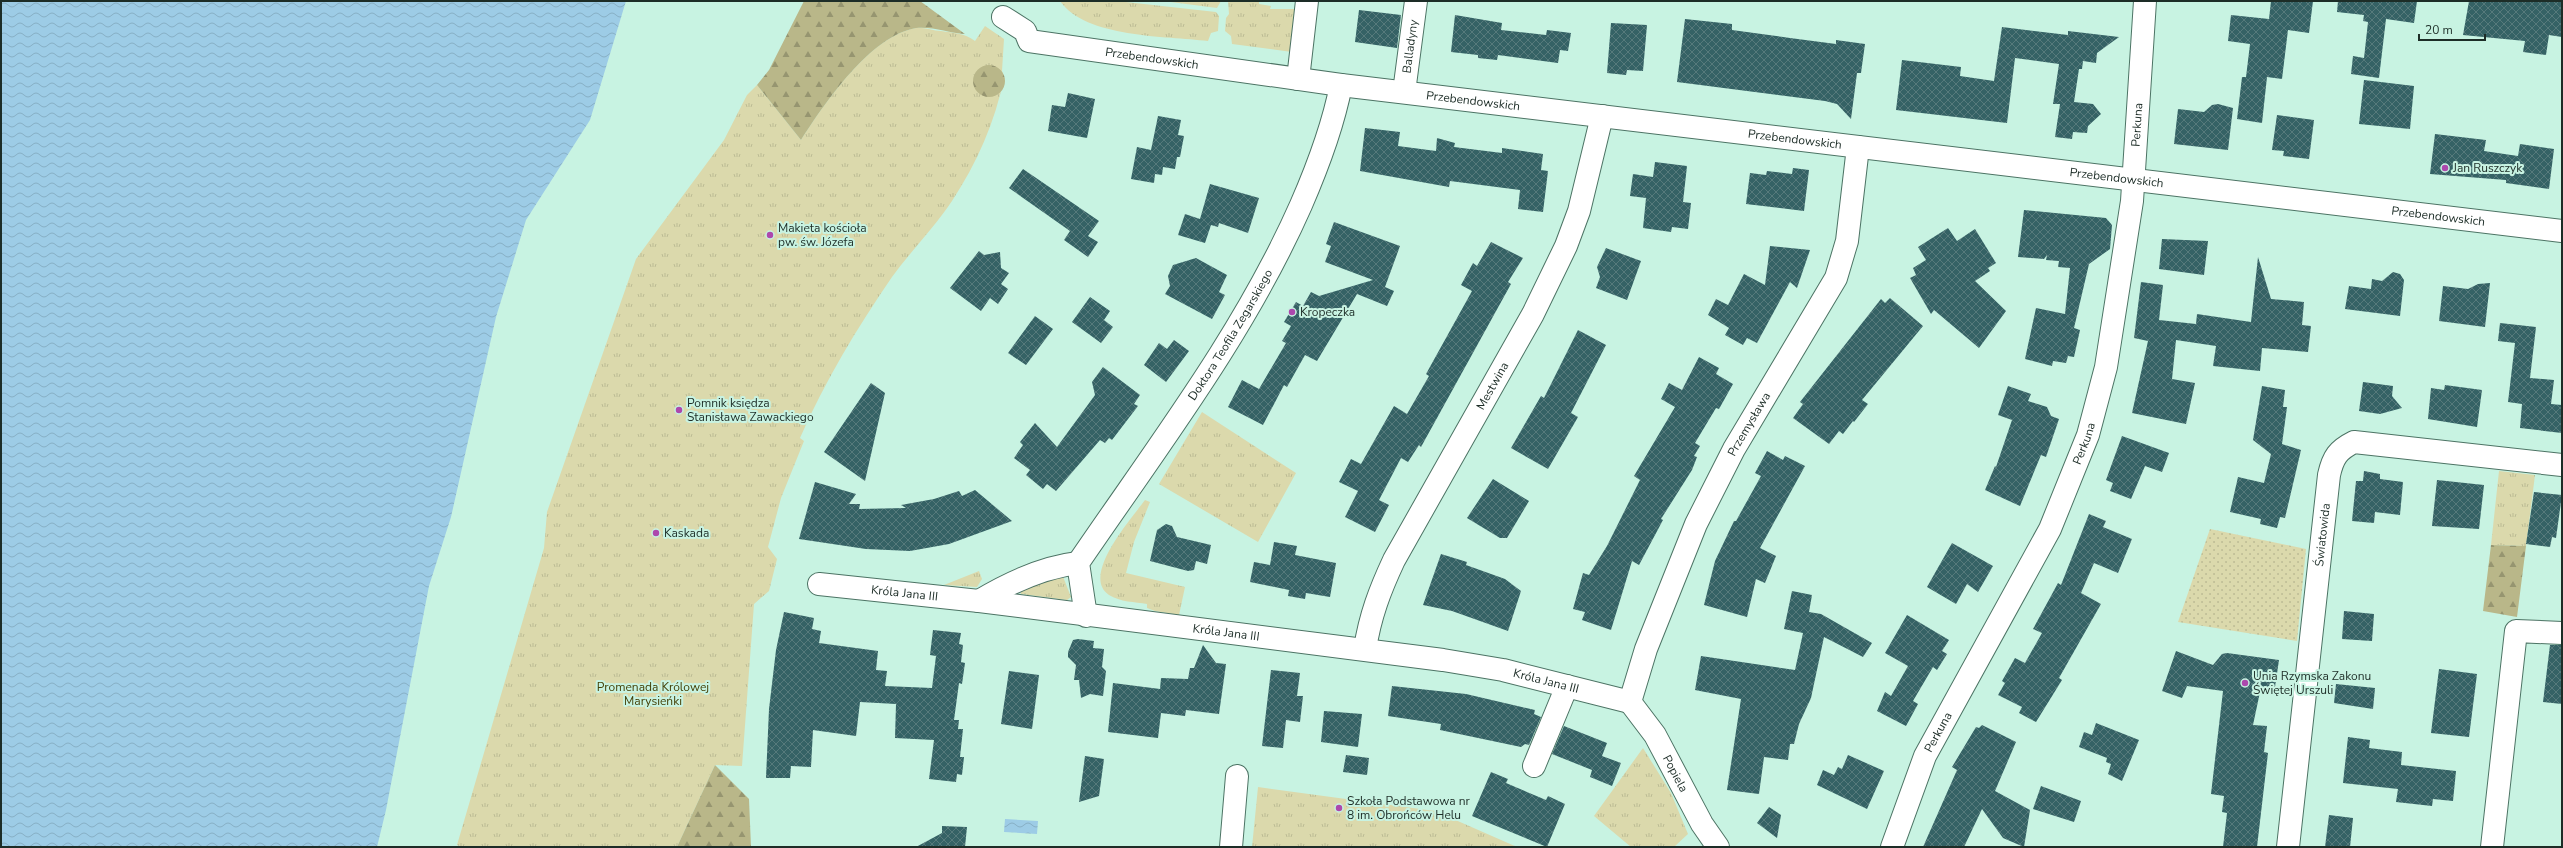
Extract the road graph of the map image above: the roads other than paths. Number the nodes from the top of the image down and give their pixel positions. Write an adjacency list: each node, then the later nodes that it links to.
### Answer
1 (1307, 1): 5 (street)
2 (1416, 1): 7 (street, Balladyny)
3 (2145, 1): 10 (street, Perkuna)
4 (1004, 17): 5 (street, Przebendowskich)
5 (1298, 79): 6 (street, Przebendowskich)
6 (1340, 85): 7 (street, Przebendowskich); 13 (street, Doktora Teofila Zegarskiego)
7 (1404, 92): 8 (street, Przebendowskich)
8 (1602, 116): 9 (street, Przebendowskich); 18 (street, Mestwina)
9 (1858, 147): 10 (street, Przebendowskich); 20 (street, Przemysława)
10 (2133, 180): 11 (street, Przebendowskich); 25 (street, Perkuna)
11 (2562, 231)
12 (2562, 465): 26 (street, Światowida)
13 (1078, 563): 15 (street); 16 (street)
14 (819, 584): 15 (street, Króla Jana III)
15 (979, 601): 16 (street, Króla Jana III)
16 (1086, 616): 18 (street, Króla Jana III)
17 (2562, 633): 27 (street)
18 (1365, 649): 19 (street, Króla Jana III)
19 (1567, 686): 20 (street, Króla Jana III); 21 (street)
20 (1630, 702): 24 (street, Popiela)
21 (1534, 766)
22 (1237, 776): 23 (street)
23 (1231, 847)
24 (1718, 847)
25 (1892, 847)
26 (2288, 847)
27 (2492, 847)

